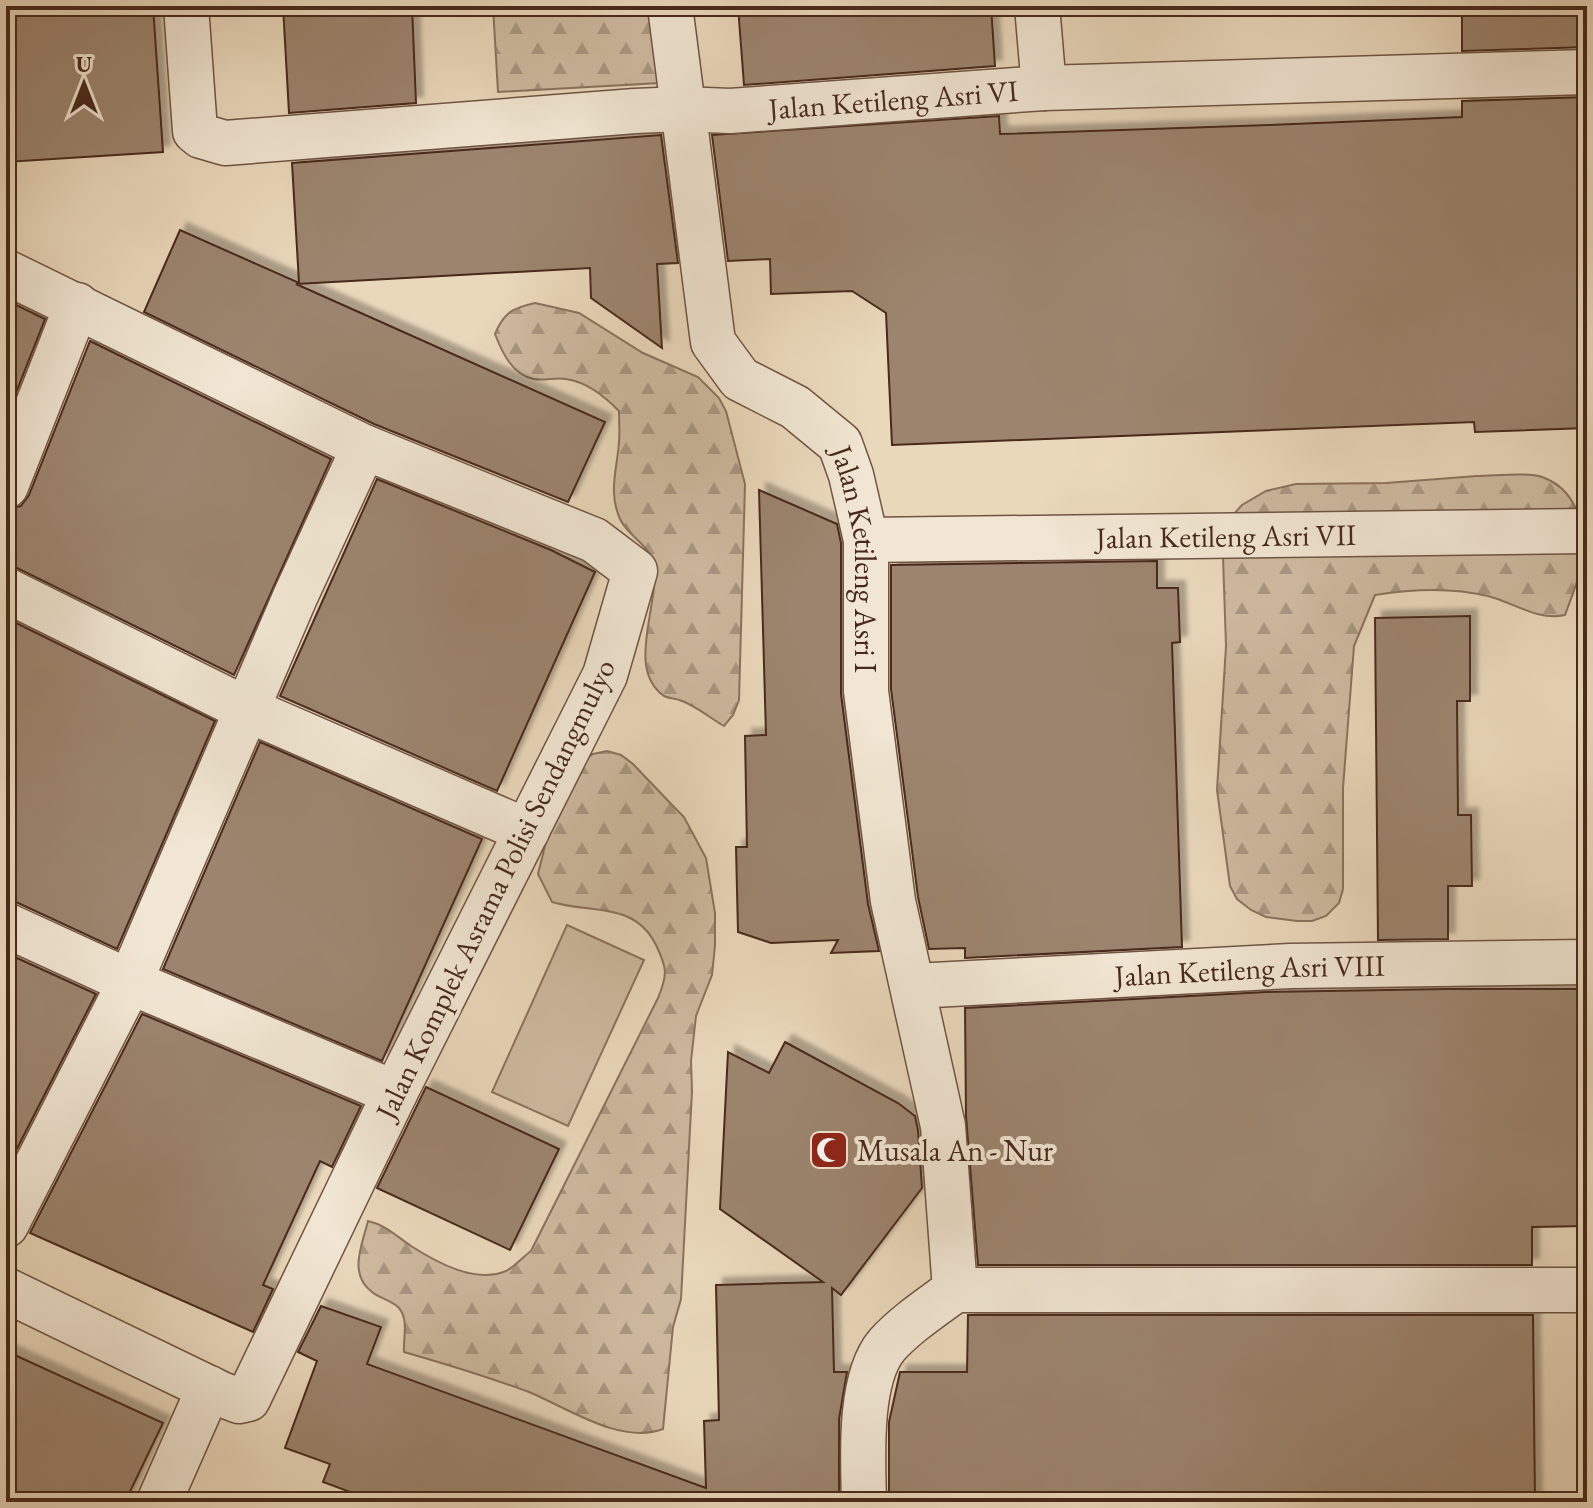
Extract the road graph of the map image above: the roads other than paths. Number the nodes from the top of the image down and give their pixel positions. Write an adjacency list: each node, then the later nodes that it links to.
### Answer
1 (186, 6): 6 (street, Jalan Ketileng Asri VI)
2 (670, 6): 6 (street, Jalan Ketileng Asri I)
3 (1037, 6): 5 (street)
4 (1587, 72): 5 (street, Jalan Ketileng Asri VI)
5 (1044, 88): 6 (street, Jalan Ketileng Asri VI)
6 (682, 109): 12 (street, Jalan Ketileng Asri I)
7 (6, 272): 8 (street, Jalan Komplek Asrama Polisi Sendangmulyo)
8 (77, 305): 9 (street, Jalan Komplek Asrama Polisi Sendangmulyo); 10 (street)
9 (364, 447): 14 (street); 15 (street, Jalan Komplek Asrama Polisi Sendangmulyo)
10 (6, 486)
11 (1587, 531): 12 (street, Jalan Ketileng Asri VII)
12 (866, 540): 19 (street, Jalan Ketileng Asri I)
13 (6, 590): 14 (street)
14 (248, 710): 15 (street); 18 (street)
15 (527, 831): 20 (street, Jalan Komplek Asrama Polisi Sendangmulyo)
16 (6, 925): 18 (street)
17 (1587, 962): 19 (street, Jalan Ketileng Asri VIII)
18 (130, 982): 20 (street); 21 (street)
19 (914, 986): 23 (street, Jalan Ketileng Asri I)
20 (395, 1093): 25 (street, Jalan Komplek Asrama Polisi Sendangmulyo)
21 (6, 1225)
22 (6, 1290): 25 (street)
23 (955, 1290): 24 (street); 27 (street)
24 (1587, 1290)
25 (228, 1394): 26 (street, Jalan Komplek Asrama Polisi Sendangmulyo)
26 (159, 1502)
27 (864, 1502)

